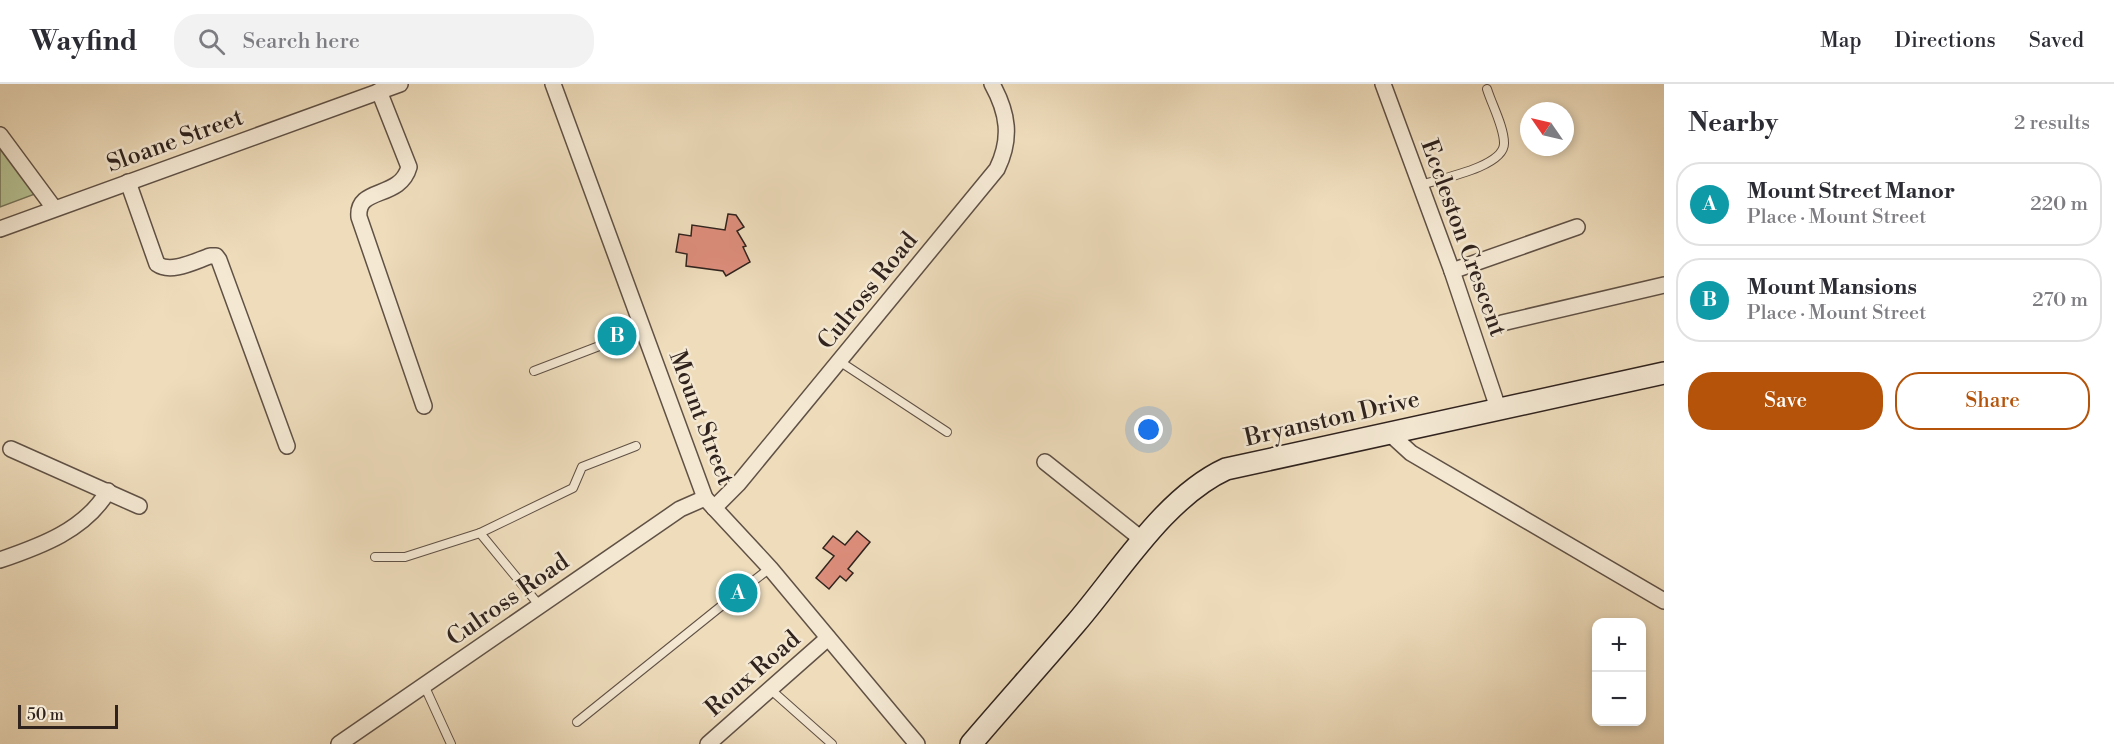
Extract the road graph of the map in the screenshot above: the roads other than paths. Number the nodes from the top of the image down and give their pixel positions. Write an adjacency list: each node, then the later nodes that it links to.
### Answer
1 (400, 84): 6 (street, Sloane Street)
2 (553, 84): 16 (street, Mount Street)
3 (992, 84): 17 (street, Culross Road)
4 (1383, 84): 9 (street, Eccleston Crescent)
5 (1486, 89): 9 (lane)
6 (379, 91): 8 (street, Sloane Street); 20 (street)
7 (0, 135): 10 (street)
8 (128, 182): 10 (street, Sloane Street); 24 (street)
9 (1420, 185): 13 (street, Eccleston Crescent)
10 (54, 208): 12 (street, Sloane Street)
11 (1577, 227): 13 (street)
12 (0, 229)
13 (1452, 271): 21 (street, Eccleston Crescent)
14 (1664, 285): 15 (street)
15 (1502, 323)
16 (645, 330): 18 (lane); 29 (street, Mount Street)
17 (839, 362): 22 (lane); 29 (street, Culross Road)
18 (534, 371)
19 (1664, 373): 21 (main road, Bryanston Drive)
20 (423, 406)
21 (1498, 408): 23 (main road, Bryanston Drive)
22 (947, 432)
23 (1388, 432): 32 (main road, Bryanston Drive); 36 (street)
24 (287, 446)
25 (636, 446): 31 (lane)
26 (11, 449): 28 (street)
27 (1045, 462): 32 (street)
28 (108, 491): 30 (street); 34 (street)
29 (709, 503): 35 (street, Mount Street); 37 (street, Culross Road)
30 (139, 506)
31 (480, 533): 33 (lane); 37 (lane)
32 (1144, 541): 38 (main road, Bryanston Drive)
33 (375, 557)
34 (0, 560)
35 (770, 568): 39 (street, Mount Street); 42 (lane)
36 (1664, 601)
37 (539, 605): 40 (street, Culross Road)
38 (1075, 624): 48 (main road, Bryanston Drive); 49 (main road, Bryanston Drive)
39 (828, 638): 41 (street, Roux Road); 47 (street, Mount Street)
40 (424, 685): 43 (street, Culross Road); 44 (lane)
41 (770, 689): 45 (street, Roux Road); 46 (lane)
42 (577, 722)
43 (339, 744)
44 (451, 744)
45 (708, 744)
46 (832, 744)
47 (917, 744)
48 (971, 744)
49 (989, 744)

